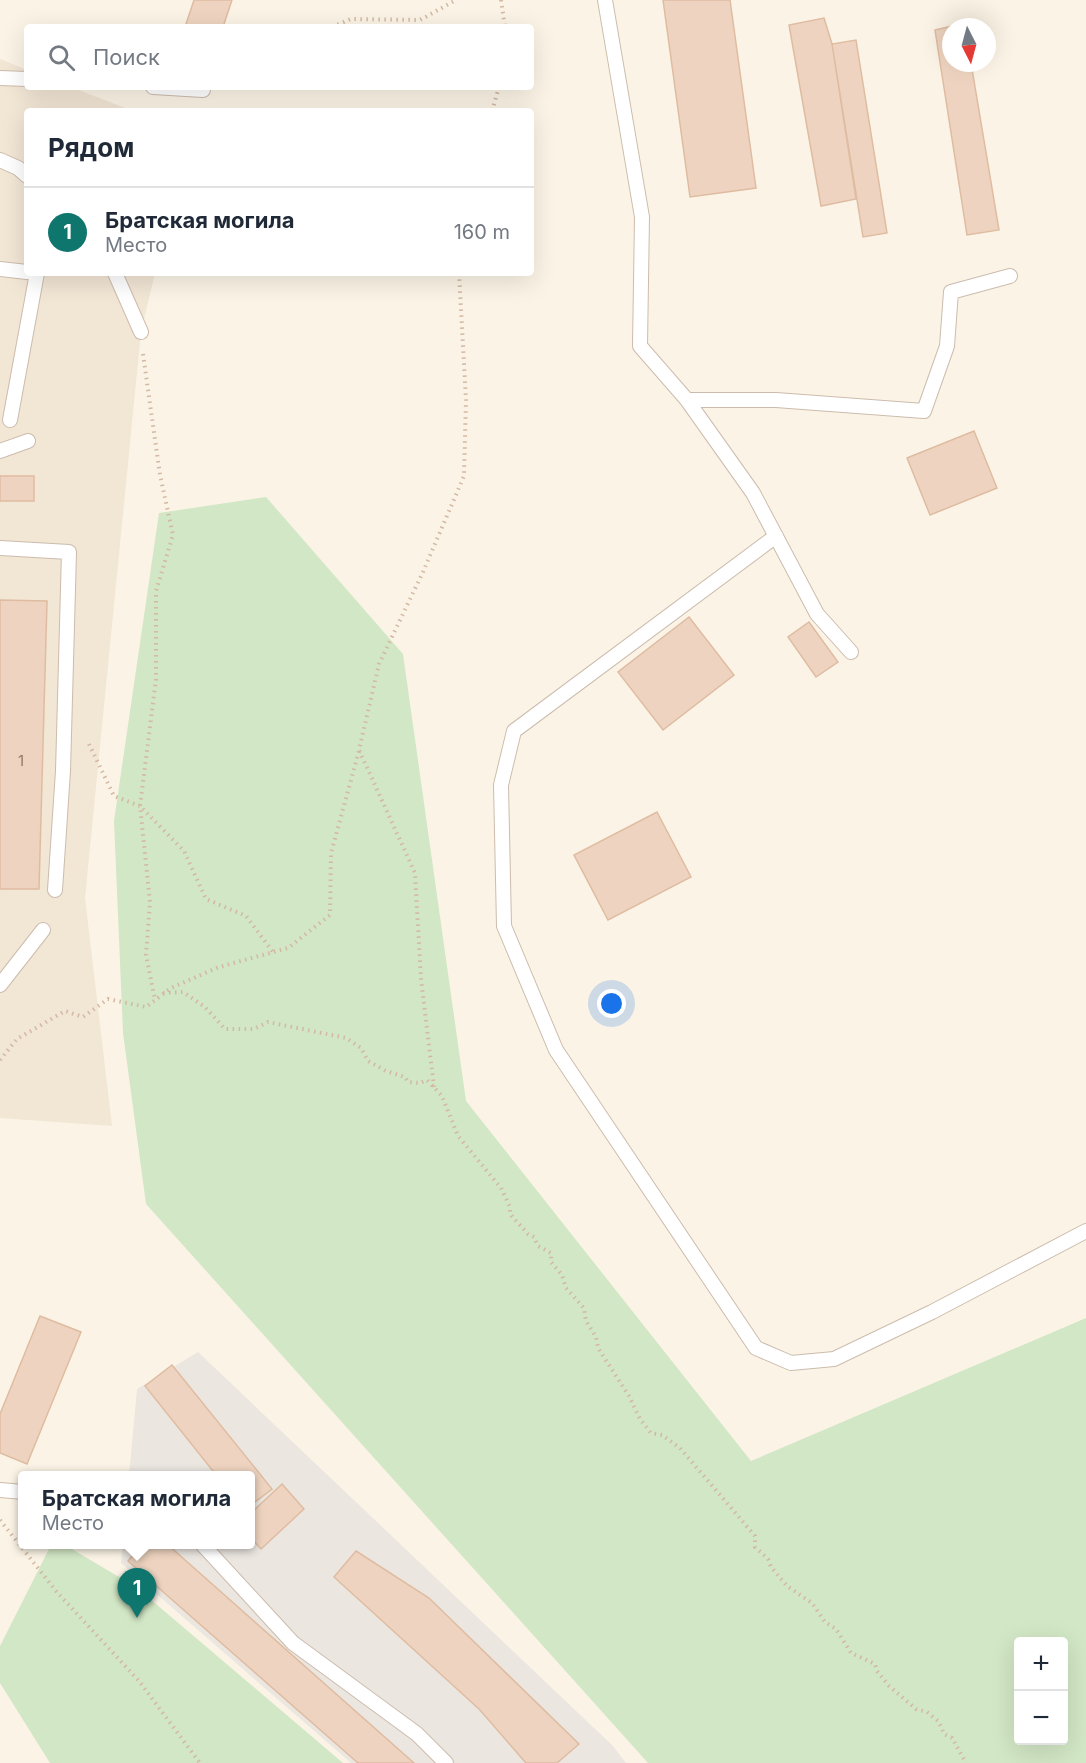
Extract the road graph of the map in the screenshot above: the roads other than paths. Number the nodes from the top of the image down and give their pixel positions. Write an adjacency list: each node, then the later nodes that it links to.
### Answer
1 (605, 0): 12 (lane)
2 (0, 78): 3 (lane)
3 (24, 79)
4 (0, 160): 5 (lane)
5 (24, 173)
6 (0, 269): 7 (lane)
7 (24, 272)
8 (35, 276): 13 (lane)
9 (116, 276): 11 (lane)
10 (1010, 276): 12 (lane)
11 (141, 332)
12 (687, 400): 16 (lane)
13 (10, 420)
14 (28, 441): 15 (lane)
15 (0, 451)
16 (776, 536): 18 (lane); 22 (lane)
17 (0, 548): 19 (lane)
18 (851, 652)
19 (55, 890)
20 (43, 930): 21 (lane)
21 (0, 985)
22 (1086, 1231)
23 (0, 1490): 24 (lane)
24 (18, 1492)
25 (206, 1549): 26 (lane)
26 (446, 1763)

